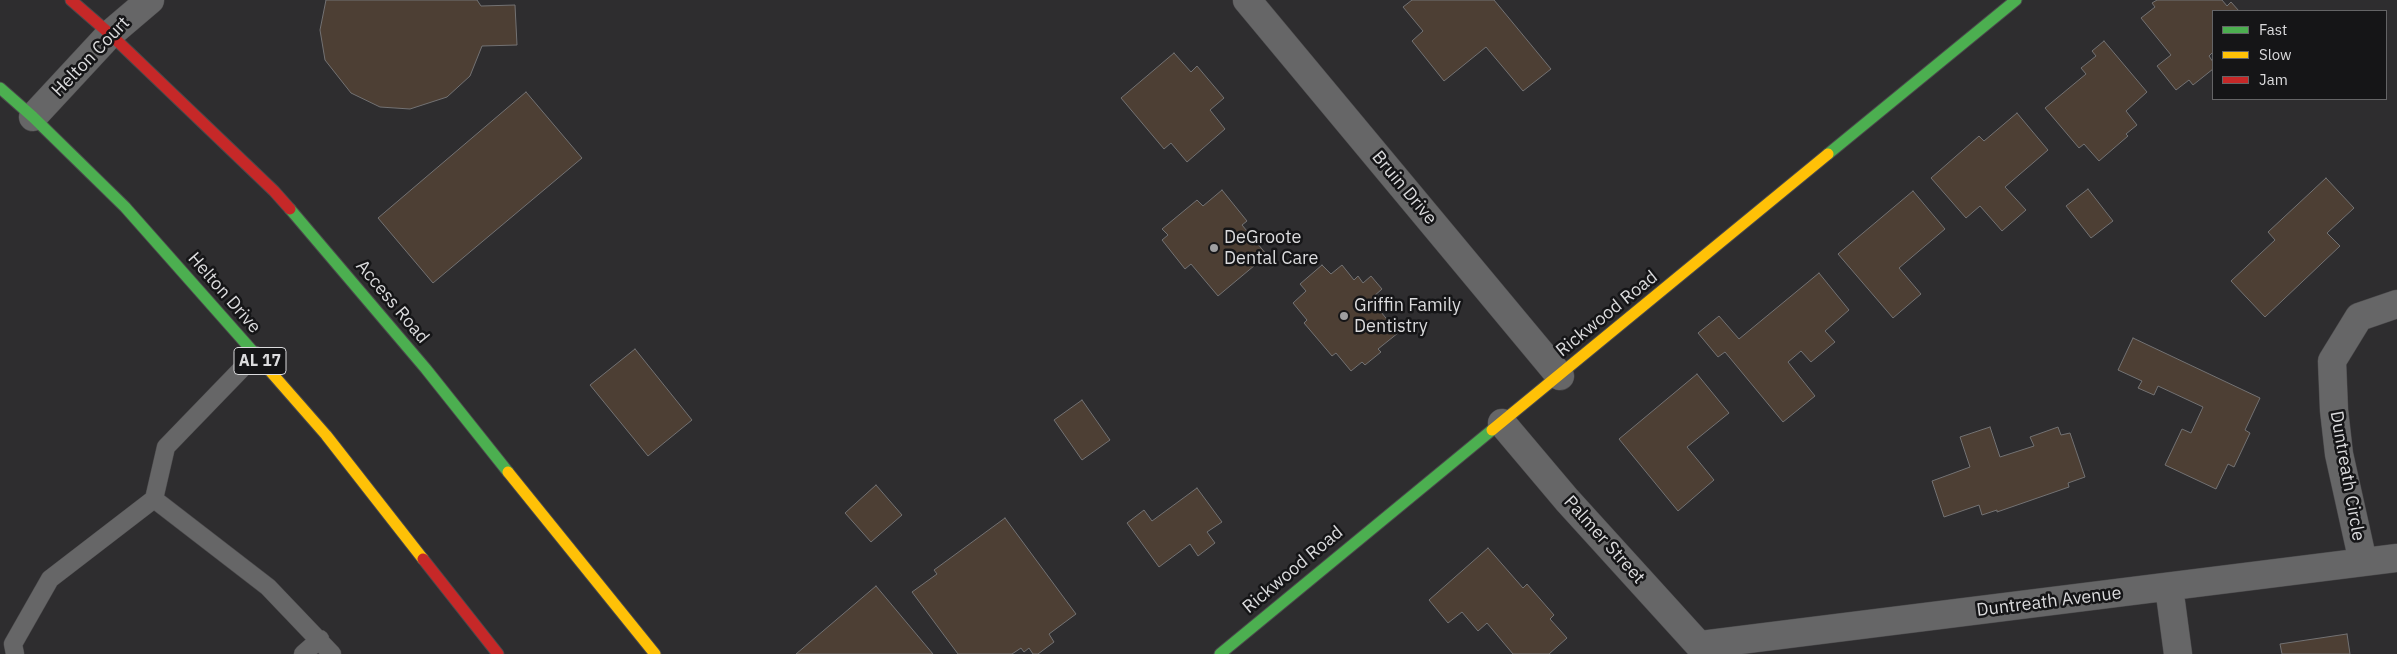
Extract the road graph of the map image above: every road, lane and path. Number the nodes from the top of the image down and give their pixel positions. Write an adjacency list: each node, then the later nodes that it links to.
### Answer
1 (71, 0): 5 (main road, Access Road)
2 (150, 0): 5 (street, Helton Court)
3 (1248, 0): 10 (street, Bruin Drive)
4 (2016, 0): 10 (main road, Rickwood Road)
5 (110, 34): 7 (street, Helton Court); 22 (main road, Access Road)
6 (0, 88): 7 (main road, Helton Drive / AL 17)
7 (33, 117): 9 (main road, Helton Drive / AL 17)
8 (2397, 304): 14 (street, Duntreath Circle)
9 (255, 355): 12 (lane); 21 (main road, Helton Drive / AL 17)
10 (1560, 376): 11 (main road, Rickwood Road)
11 (1502, 423): 17 (street, Palmer Street); 23 (main road, Rickwood Road)
12 (154, 499): 16 (lane); 18 (lane)
13 (2397, 558): 14 (street, Duntreath Avenue)
14 (2363, 562): 15 (street, Duntreath Avenue)
15 (2169, 587): 17 (street, Duntreath Avenue); 24 (street)
16 (320, 639): 19 (lane); 20 (lane)
17 (1704, 650)
18 (15, 654)
19 (303, 654)
20 (332, 654)
21 (498, 654)
22 (655, 654)
23 (1220, 654)
24 (2178, 654)

